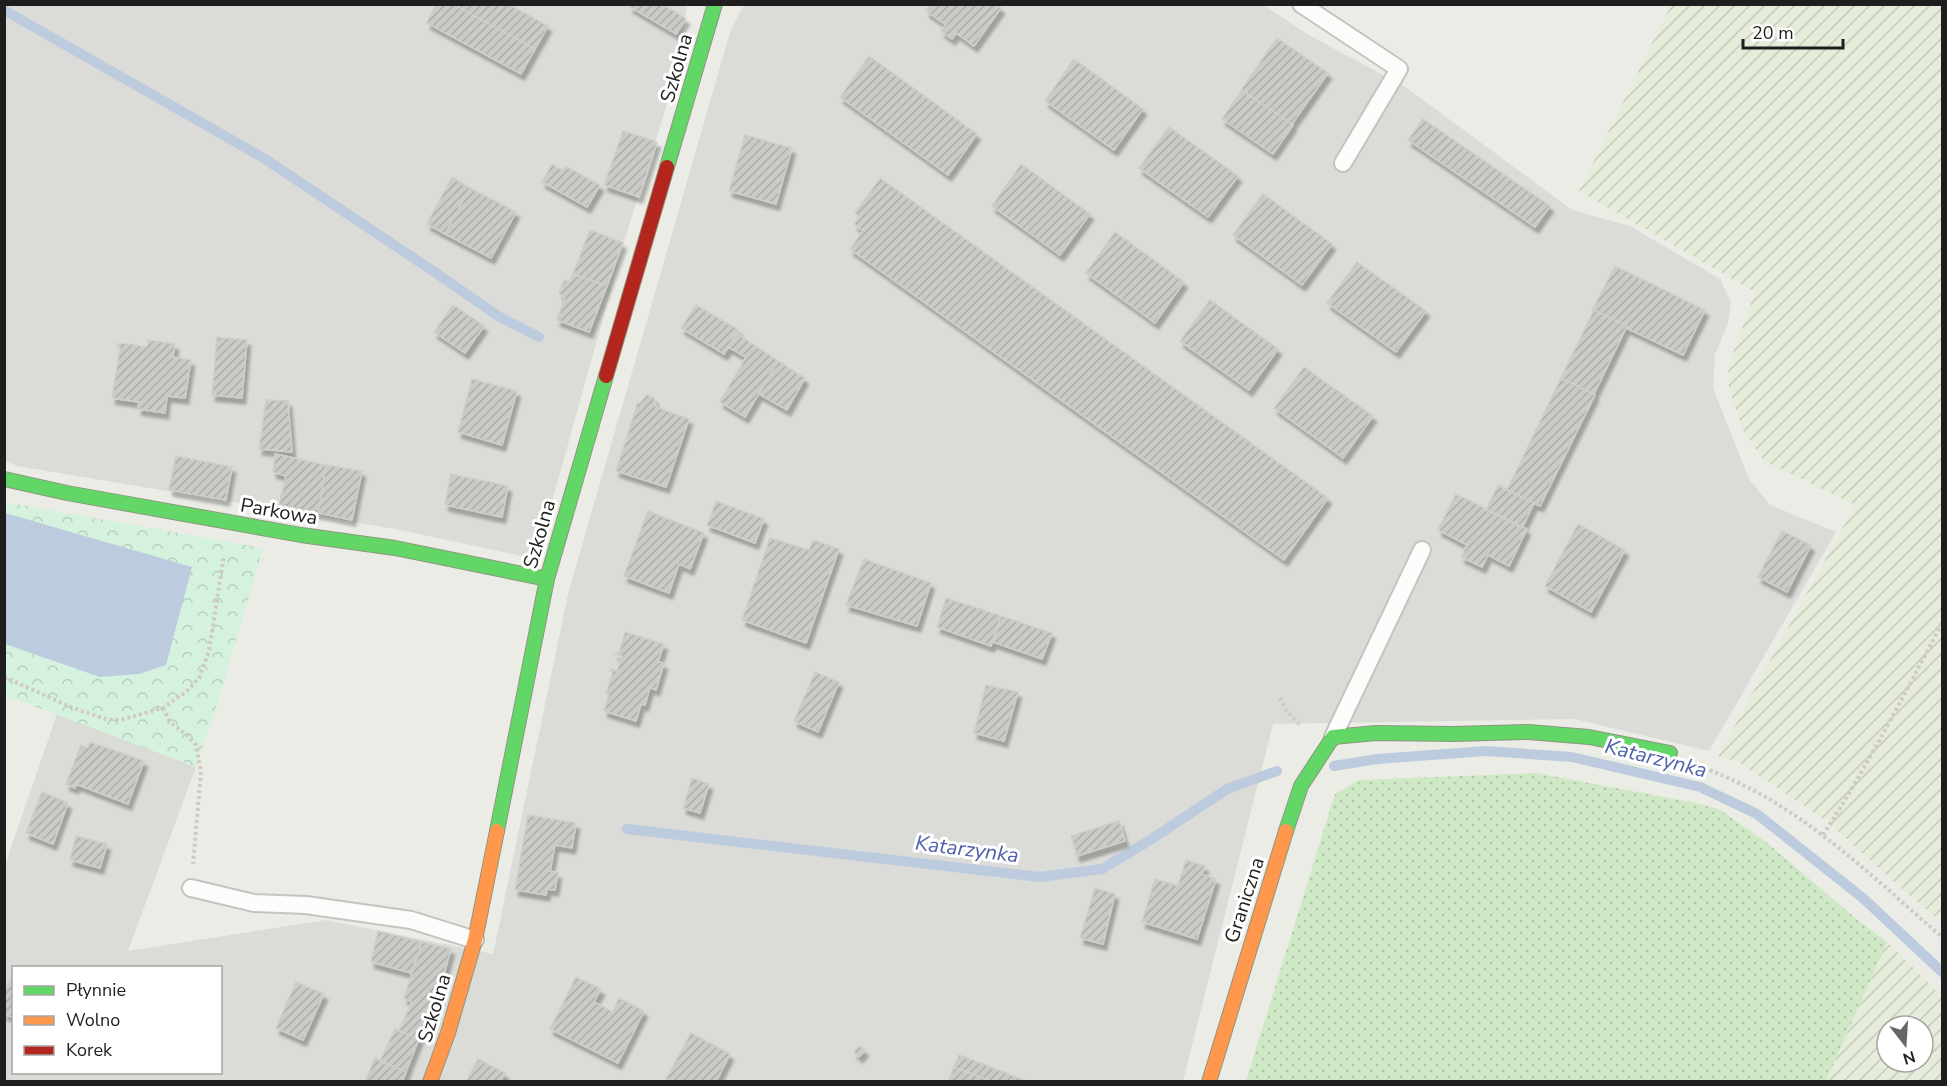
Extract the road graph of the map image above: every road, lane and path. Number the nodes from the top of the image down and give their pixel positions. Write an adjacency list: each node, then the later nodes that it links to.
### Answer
1 (715, 4): 7 (street, Szkolna)
2 (1301, 4): 3 (lane)
3 (1343, 163)
4 (4, 479): 5 (street, Parkowa)
5 (229, 522): 7 (street, Parkowa); 10 (path)
6 (1422, 550): 11 (lane)
7 (547, 579): 16 (street, Szkolna)
8 (1942, 623): 13 (path)
9 (4, 677): 10 (path)
10 (163, 708): 14 (path)
11 (1333, 737): 12 (street); 18 (street, Graniczna)
12 (1670, 753): 13 (path)
13 (1823, 836): 15 (path)
14 (191, 888): 16 (lane)
15 (1942, 937)
16 (475, 940): 17 (street, Szkolna)
17 (430, 1082)
18 (1209, 1082)

